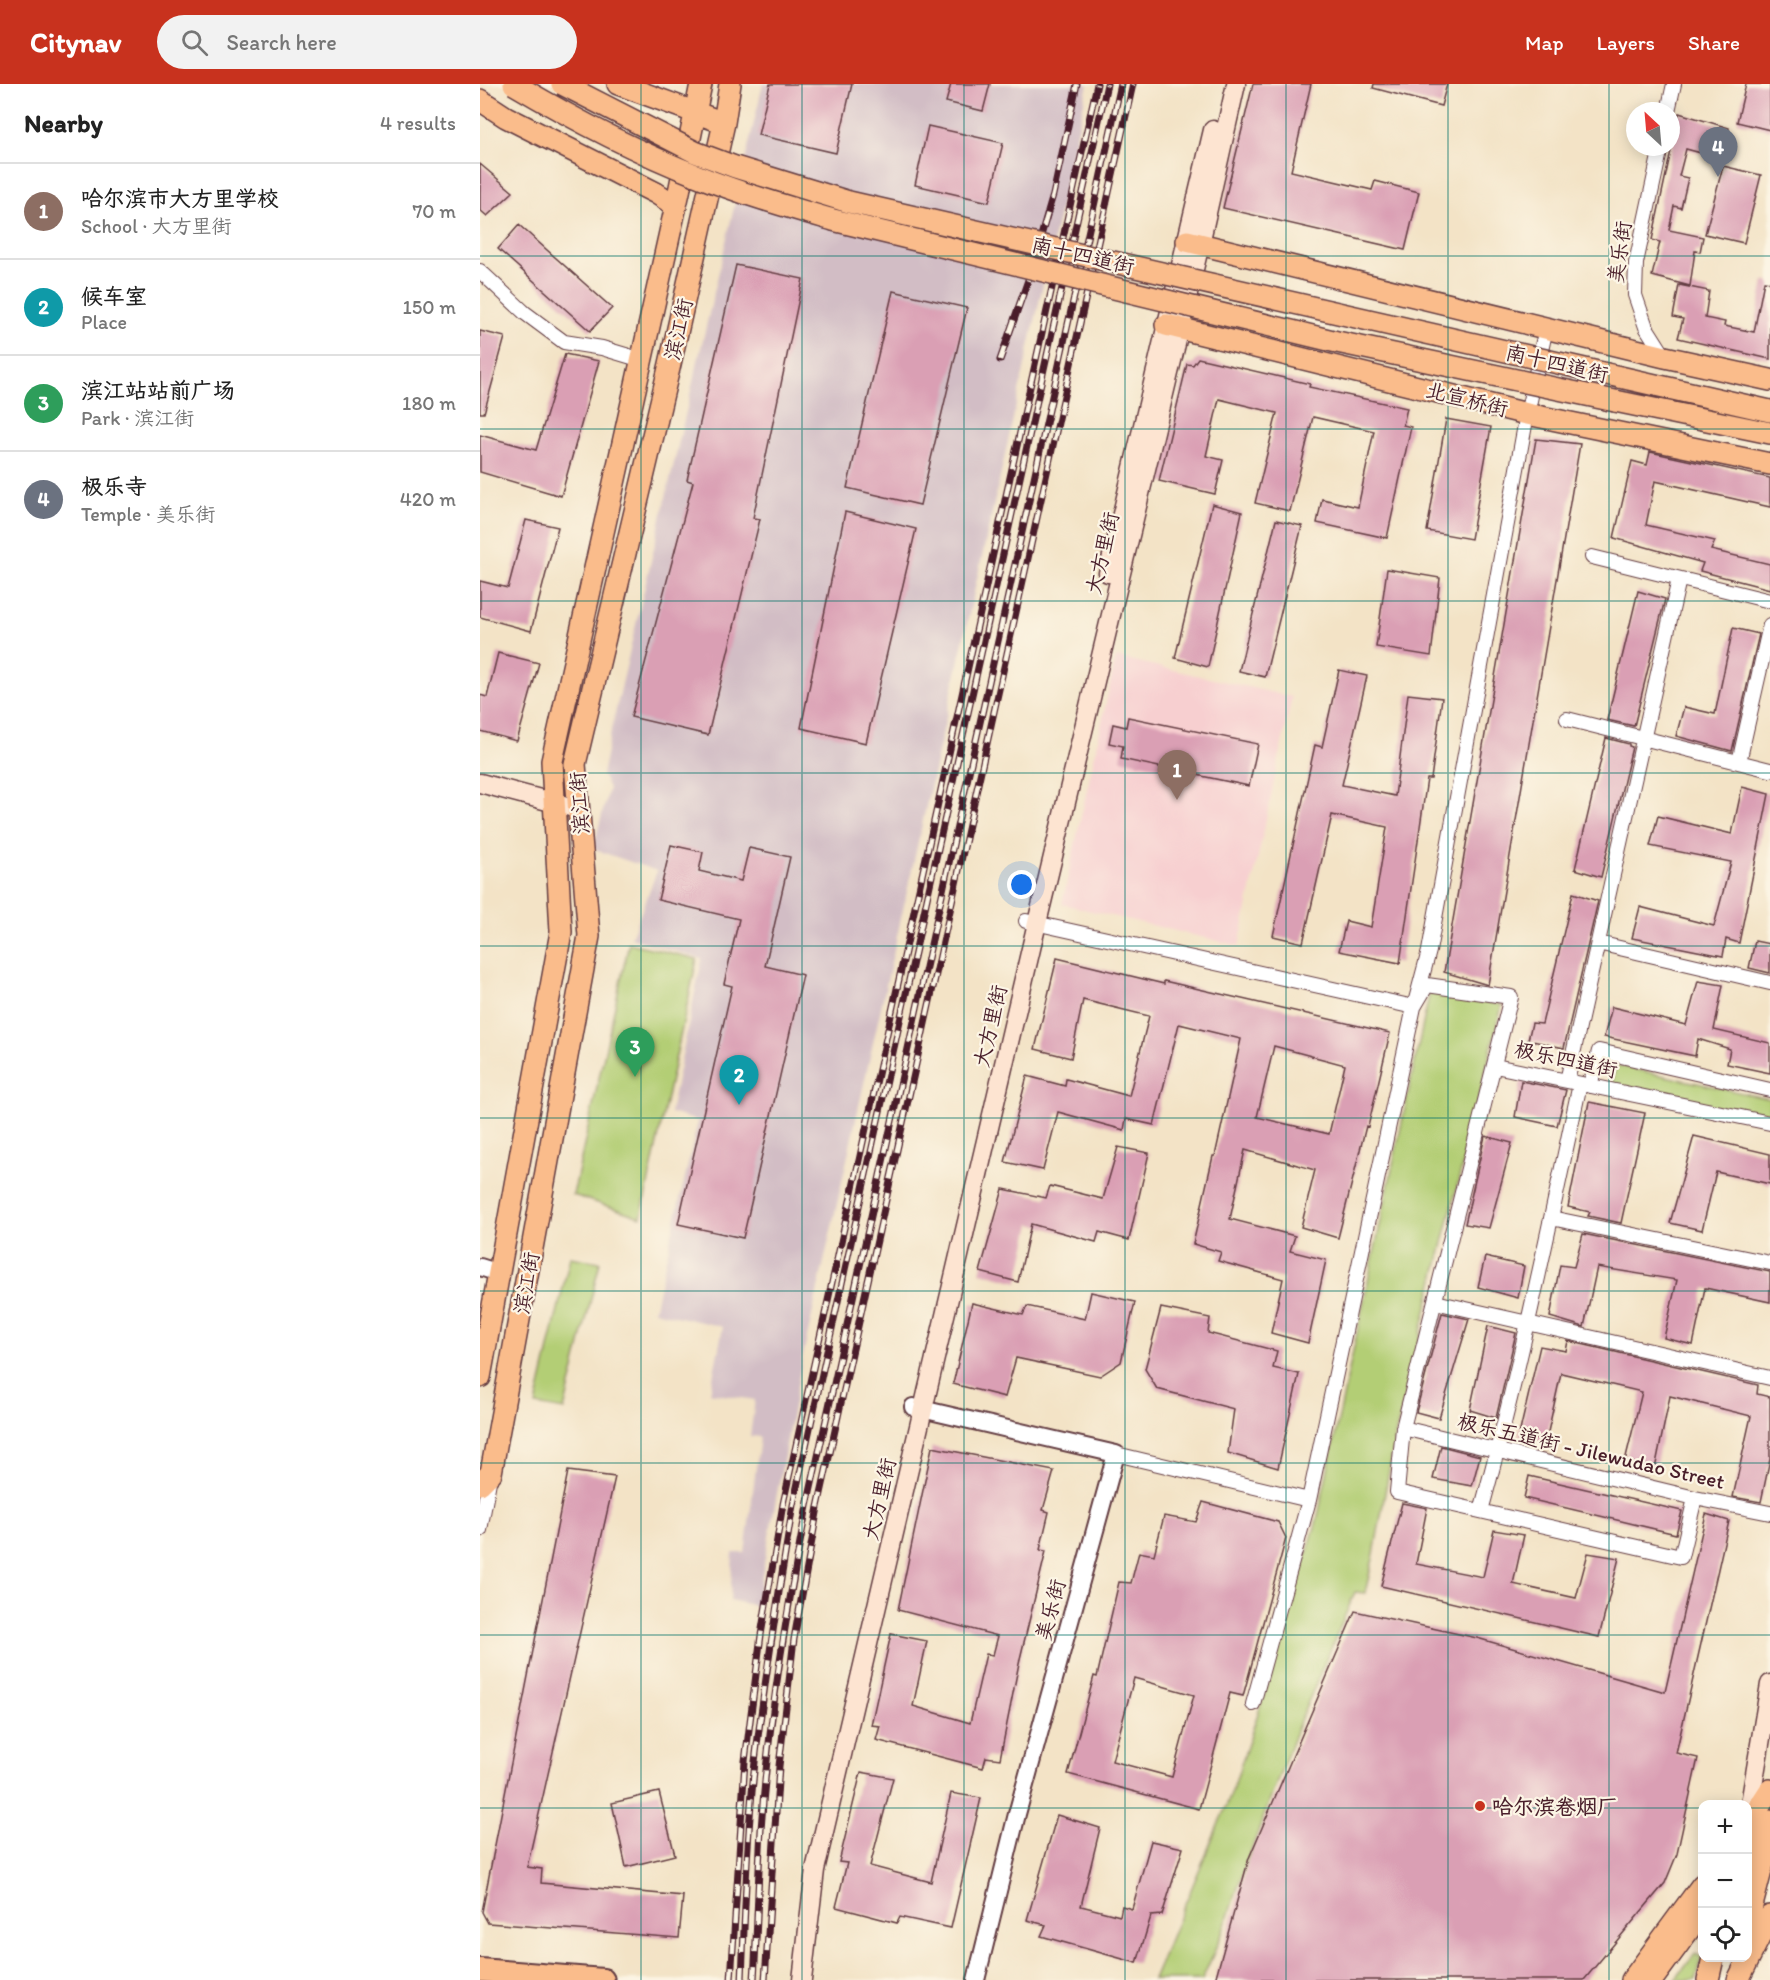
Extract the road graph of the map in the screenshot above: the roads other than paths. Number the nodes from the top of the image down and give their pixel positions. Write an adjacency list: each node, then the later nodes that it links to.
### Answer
1 (514, 84): 24 (main road, bridge)
2 (562, 84): 22 (main road, 南十四道街, bridge)
3 (618, 84): 11 (main road)
4 (701, 84): 11 (main road, 滨江街)
5 (730, 84): 12 (main road, 滨江街)
6 (1223, 84): 15 (main road, 大方里街)
7 (1236, 84): 15 (main road, 大方里街)
8 (1674, 84): 10 (street)
9 (480, 100): 14 (main road)
10 (1670, 102)
11 (695, 114): 12 (main road); 14 (main road, 滨江街)
12 (724, 123): 36 (main road, 滨江街)
13 (1658, 156): 19 (street, 美乐街)
14 (676, 206): 20 (main road, 滨江街)
15 (1193, 243): 17 (main road, 大方里街); 18 (main road)
16 (480, 271): 20 (street)
17 (1172, 327): 23 (main road, 北宣桥街); 37 (main road, 大方里街)
18 (1546, 328): 19 (main road); 23 (street)
19 (1665, 357): 21 (main road)
20 (642, 360): 35 (main road, 滨江街)
21 (1770, 380)
22 (1770, 411)
23 (1527, 414): 25 (main road, 北宣桥街); 40 (street)
24 (1770, 433)
25 (1770, 464)
26 (1592, 557): 27 (street)
27 (1679, 579): 28 (street); 31 (street)
28 (1770, 601)
29 (1770, 625): 32 (street)
30 (1567, 718): 31 (street)
31 (1644, 738): 32 (street); 38 (street)
32 (1739, 762): 33 (street)
33 (1770, 770)
34 (480, 783): 35 (main road)
35 (554, 802): 36 (main road); 47 (main road, 滨江街)
36 (578, 809): 56 (main road, 滨江街)
37 (1031, 922): 40 (street); 52 (main road, 大方里街)
38 (1598, 943): 39 (street); 42 (street)
39 (1770, 983)
40 (1414, 1007): 41 (street, 极乐四道街); 58 (street)
41 (1495, 1066): 42 (street, 极乐四道街); 48 (street)
42 (1579, 1083): 43 (street); 44 (street, 极乐四道街); 45 (street)
43 (1770, 1090)
44 (1770, 1124)
45 (1551, 1218): 46 (street); 49 (street)
46 (1770, 1263)
47 (489, 1270): 50 (main road, 滨江街)
48 (1435, 1302): 49 (street); 53 (street)
49 (1528, 1323): 51 (street); 54 (street)
50 (480, 1377)
51 (1770, 1378)
52 (918, 1408): 55 (street); 78 (main road, 大方里街); 79 (main road, 大方里街)
53 (1403, 1428): 54 (street, 极乐五道街 - Jilewudao Street); 59 (street)
54 (1498, 1450): 57 (street, 极乐五道街 - Jilewudao Street); 59 (street)
55 (1116, 1454): 58 (street); 80 (street, 美乐街)
56 (485, 1479): 61 (street, 滨江街)
57 (1695, 1498): 59 (street); 60 (street, 极乐五道街 - Jilewudao Street)
58 (1310, 1500): 63 (street)
59 (1481, 1511)
60 (1770, 1513)
61 (480, 1530)
62 (1770, 1684): 65 (main road)
63 (1253, 1704)
64 (1770, 1790): 66 (main road)
65 (1751, 1800)
66 (1752, 1818)
67 (1770, 1821): 69 (main road)
68 (1770, 1836): 71 (main road)
69 (1752, 1846)
70 (1698, 1890): 81 (main road)
71 (1752, 1908)
72 (1770, 1916): 84 (main road)
73 (1698, 1917): 82 (main road)
74 (1712, 1962): 83 (main road)
75 (1738, 1962): 84 (main road)
76 (480, 1970): 77 (highway)
77 (603, 1980)
78 (793, 1980)
79 (802, 1980)
80 (976, 1980)
81 (1632, 1980)
82 (1652, 1980)
83 (1708, 1980)
84 (1736, 1980)

